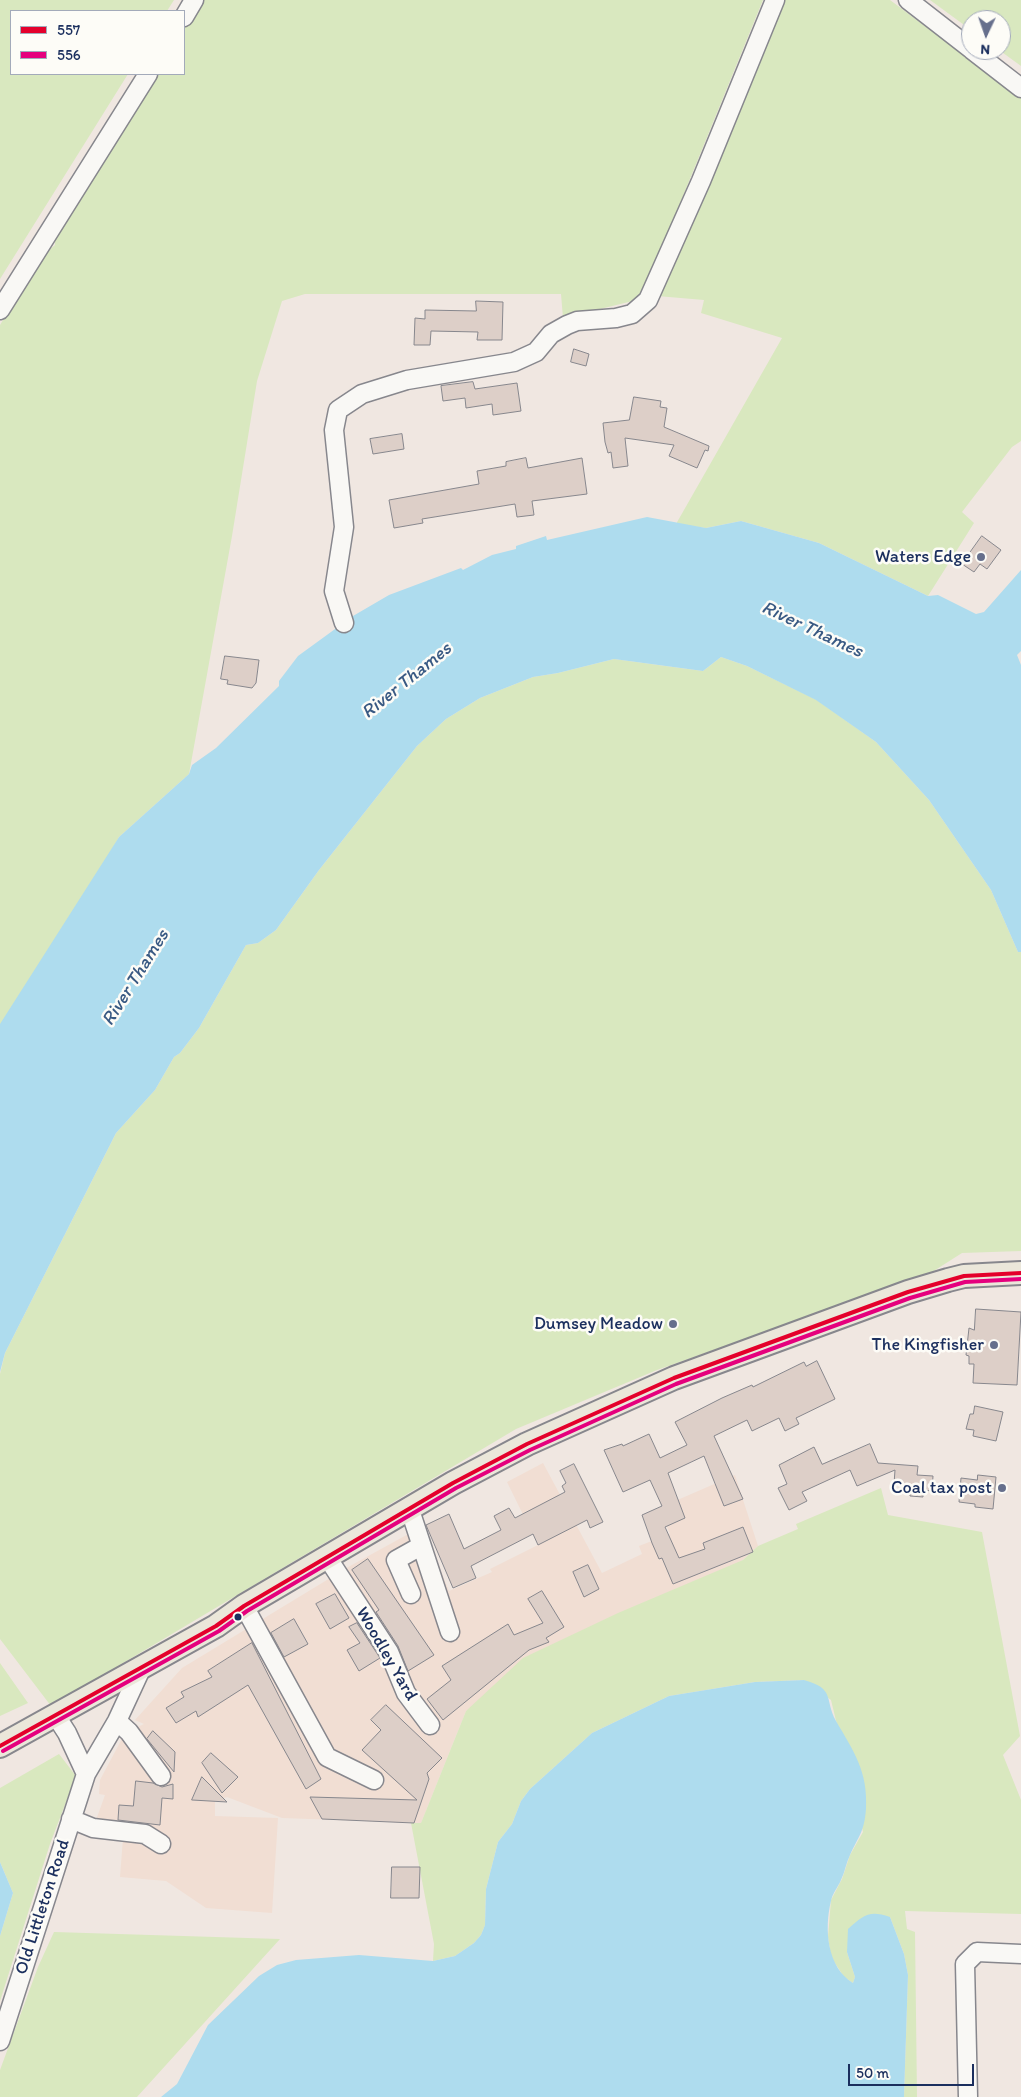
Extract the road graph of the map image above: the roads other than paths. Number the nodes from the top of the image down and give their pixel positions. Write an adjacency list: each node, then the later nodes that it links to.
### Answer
1 (194, 0): 4 (street)
2 (775, 0): 10 (street)
3 (908, 0): 5 (street)
4 (185, 15)
5 (961, 41)
6 (986, 60): 8 (street)
7 (147, 75): 9 (street)
8 (1021, 88)
9 (0, 310)
10 (344, 623)
11 (1021, 1273): 12 (main road)
12 (409, 1507): 13 (street); 14 (main road)
13 (422, 1546): 15 (street); 17 (street)
14 (327, 1557): 16 (main road); 21 (street, Woodley Yard)
15 (411, 1594)
16 (244, 1606): 18 (main road); 25 (street)
17 (450, 1632)
18 (142, 1667): 19 (main road); 20 (street, Old Littleton Road)
19 (56, 1716): 22 (main road); 23 (street)
20 (117, 1721): 23 (street, Old Littleton Road); 24 (street)
21 (430, 1725)
22 (0, 1746)
23 (86, 1774): 26 (street, Old Littleton Road)
24 (161, 1776)
25 (374, 1780)
26 (71, 1819): 27 (street); 29 (street, Old Littleton Road)
27 (161, 1844)
28 (1021, 1954): 30 (street)
29 (0, 2041)
30 (968, 2097)

